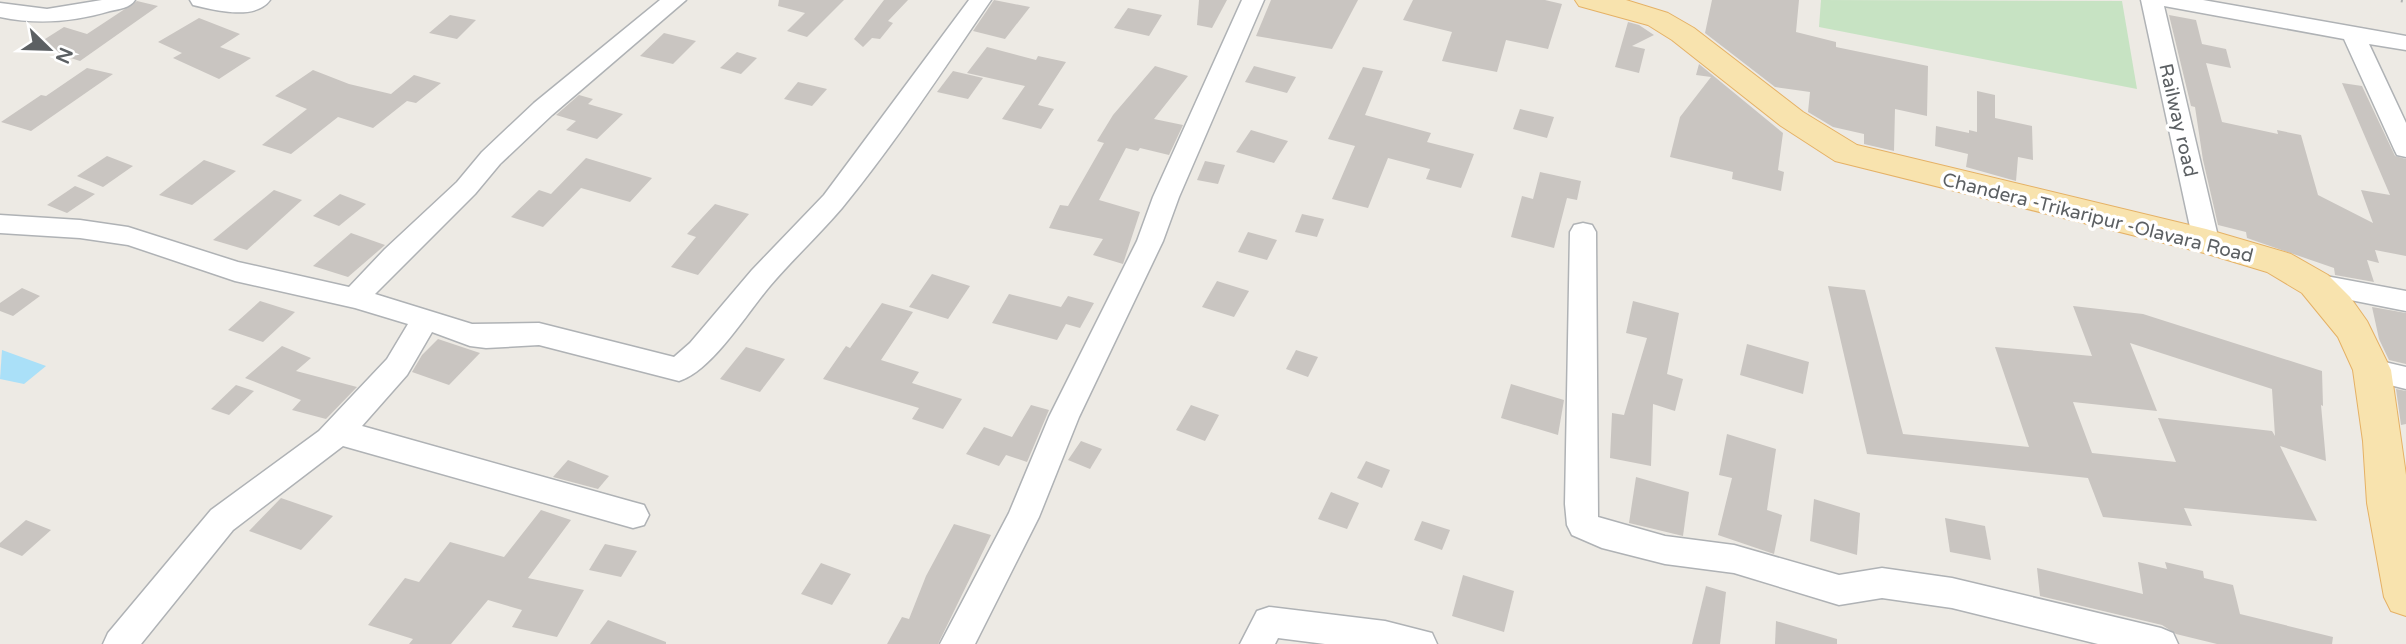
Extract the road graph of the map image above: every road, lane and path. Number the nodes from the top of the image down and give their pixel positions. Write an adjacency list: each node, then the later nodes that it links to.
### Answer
1 (124, 0): 10 (street)
2 (201, 0): 3 (street)
3 (259, 0)
4 (675, 0): 18 (street)
5 (981, 0): 20 (street)
6 (1253, 0): 27 (street)
7 (1589, 0): 16 (main road, Chandera -Trikaripur -Olavara Road)
8 (2152, 0): 16 (street, Railway road)
9 (2167, 0): 11 (street)
10 (0, 10)
11 (2353, 34): 12 (street); 13 (street)
12 (2406, 43)
13 (2406, 149)
14 (0, 224): 18 (street)
15 (1583, 232): 30 (street)
16 (2206, 241): 17 (main road, Chandera -Trikaripur -Olavara Road)
17 (2315, 284): 19 (street); 21 (main road, Chandera -Trikaripur -Olavara Road)
18 (355, 299): 20 (street)
19 (2406, 301)
20 (425, 319): 23 (street)
21 (2372, 370): 22 (street); 25 (main road, Chandera -Trikaripur -Olavara Road)
22 (2406, 378)
23 (338, 432): 24 (street); 26 (street)
24 (633, 515)
25 (2406, 597)
26 (120, 644)
27 (957, 644)
28 (1257, 644): 29 (street)
29 (1420, 644)
30 (2161, 644)

